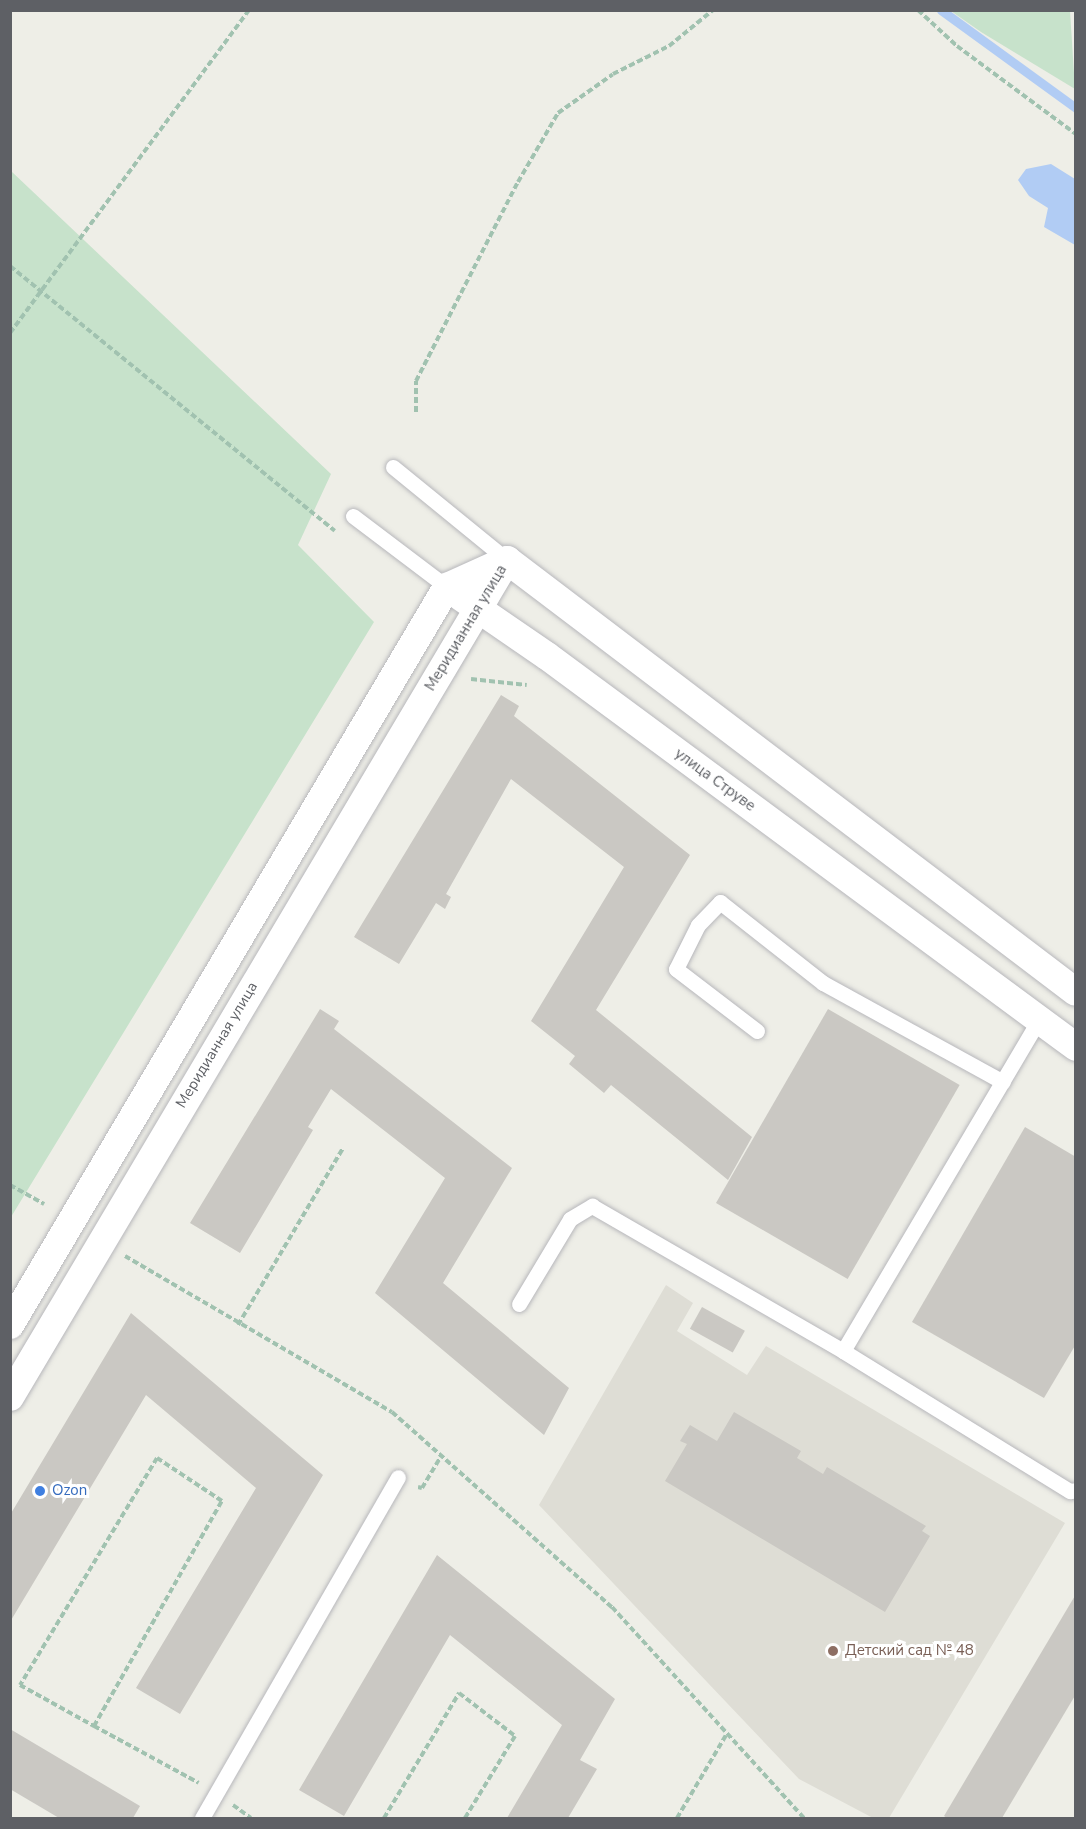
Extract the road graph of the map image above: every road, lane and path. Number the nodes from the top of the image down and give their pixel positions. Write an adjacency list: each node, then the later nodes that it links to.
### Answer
1 (249, 10): 6 (path)
2 (713, 10): 8 (path)
3 (918, 10): 4 (path)
4 (1076, 134)
5 (10, 266): 6 (path)
6 (43, 290): 7 (path); 11 (path)
7 (10, 333)
8 (416, 412)
9 (393, 466): 12 (lane)
10 (353, 516): 13 (lane, улица Струве)
11 (337, 533)
12 (507, 560): 13 (street, Меридианная улица); 14 (street, Меридианная улица); 17 (street)
13 (447, 587): 14 (street, улица Струве); 28 (street)
14 (476, 609): 18 (street, улица Струве); 30 (street, Меридианная улица)
15 (471, 679): 16 (path)
16 (527, 685)
17 (1074, 989)
18 (1039, 1019): 20 (street, улица Струве); 21 (lane)
19 (757, 1031): 21 (lane)
20 (1076, 1047)
21 (1003, 1082): 29 (lane)
22 (343, 1148): 27 (path)
23 (10, 1185): 24 (path)
24 (44, 1204)
25 (124, 1256): 27 (path)
26 (519, 1304): 29 (lane)
27 (238, 1325): 31 (path)
28 (10, 1326)
29 (843, 1351): 33 (lane)
30 (10, 1397)
31 (442, 1455): 32 (path); 35 (path)
32 (398, 1477): 36 (lane)
33 (1076, 1490)
34 (94, 1726): 34 (path); 36 (path)
35 (726, 1735): 40 (path); 41 (path)
36 (215, 1792): 37 (lane)
37 (202, 1818)
38 (384, 1818): 39 (path)
39 (465, 1818)
40 (677, 1818)
41 (804, 1818)

